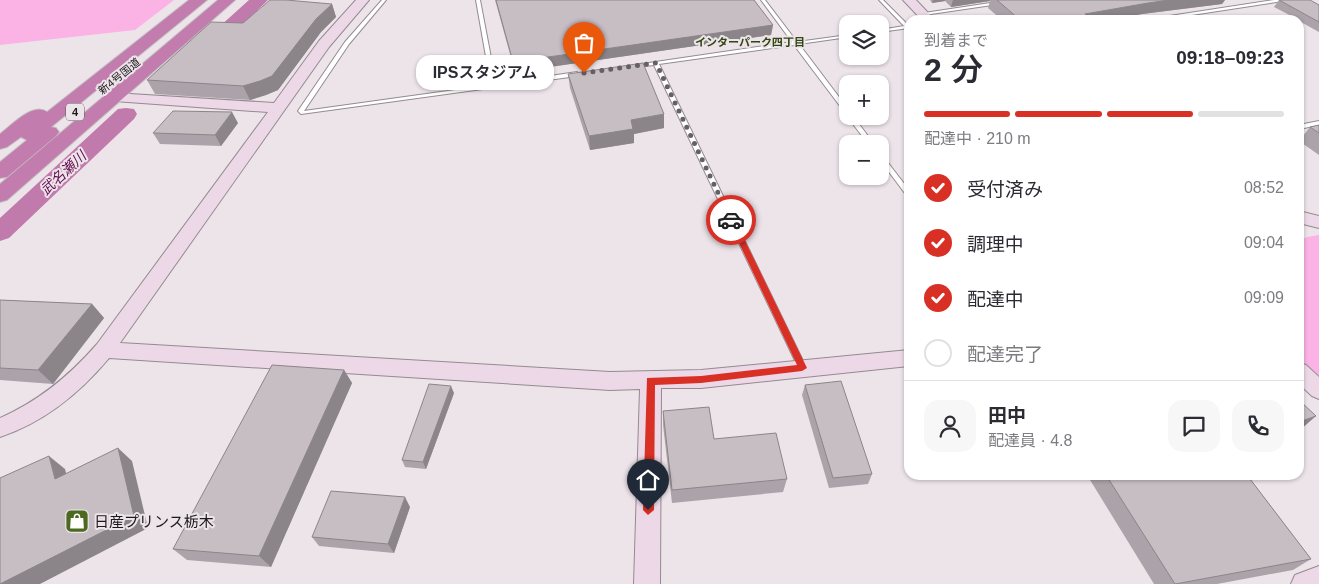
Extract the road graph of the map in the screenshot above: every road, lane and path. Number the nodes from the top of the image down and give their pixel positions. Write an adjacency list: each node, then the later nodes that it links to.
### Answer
1 (186, 0): 31 (highway)
2 (199, 0): 21 (highway, 新4号国道 / 4)
3 (214, 0): 21 (highway, 新4号国道 / 4)
4 (227, 0): 26 (highway)
5 (363, 0): 28 (street)
6 (384, 0): 25 (lane)
7 (478, 0): 25 (lane)
8 (764, 0): 20 (lane)
9 (881, 0): 16 (lane)
10 (909, 0): 13 (street)
11 (1283, 0): 15 (lane)
12 (1000, 3): 14 (lane)
13 (924, 15)
14 (937, 15)
15 (1183, 15)
16 (904, 23)
17 (904, 28): 18 (lane)
18 (889, 30)
19 (839, 37): 20 (lane)
20 (796, 43): 22 (lane); 27 (lane)
21 (142, 51): 32 (highway, 新4号国道 / 4); 34 (highway, 新4号国道 / 4)
22 (656, 63): 23 (lane); 41 (lane)
23 (628, 67)
24 (580, 74): 25 (lane)
25 (494, 86)
26 (114, 97): 28 (street); 36 (highway)
27 (839, 101)
28 (279, 108): 39 (street)
29 (1319, 123): 30 (lane)
30 (1304, 126)
31 (0, 143)
32 (0, 158)
33 (889, 168): 35 (lane)
34 (0, 172)
35 (904, 188)
36 (0, 195)
37 (1304, 218): 38 (street)
38 (1319, 222)
39 (104, 350): 43 (street); 45 (street)
40 (904, 358): 41 (street)
41 (802, 368): 43 (street)
42 (1304, 376): 44 (street)
43 (651, 381): 47 (street)
44 (1319, 390)
45 (0, 428)
46 (1319, 579): 48 (street)
47 (647, 584)
48 (1304, 584)

